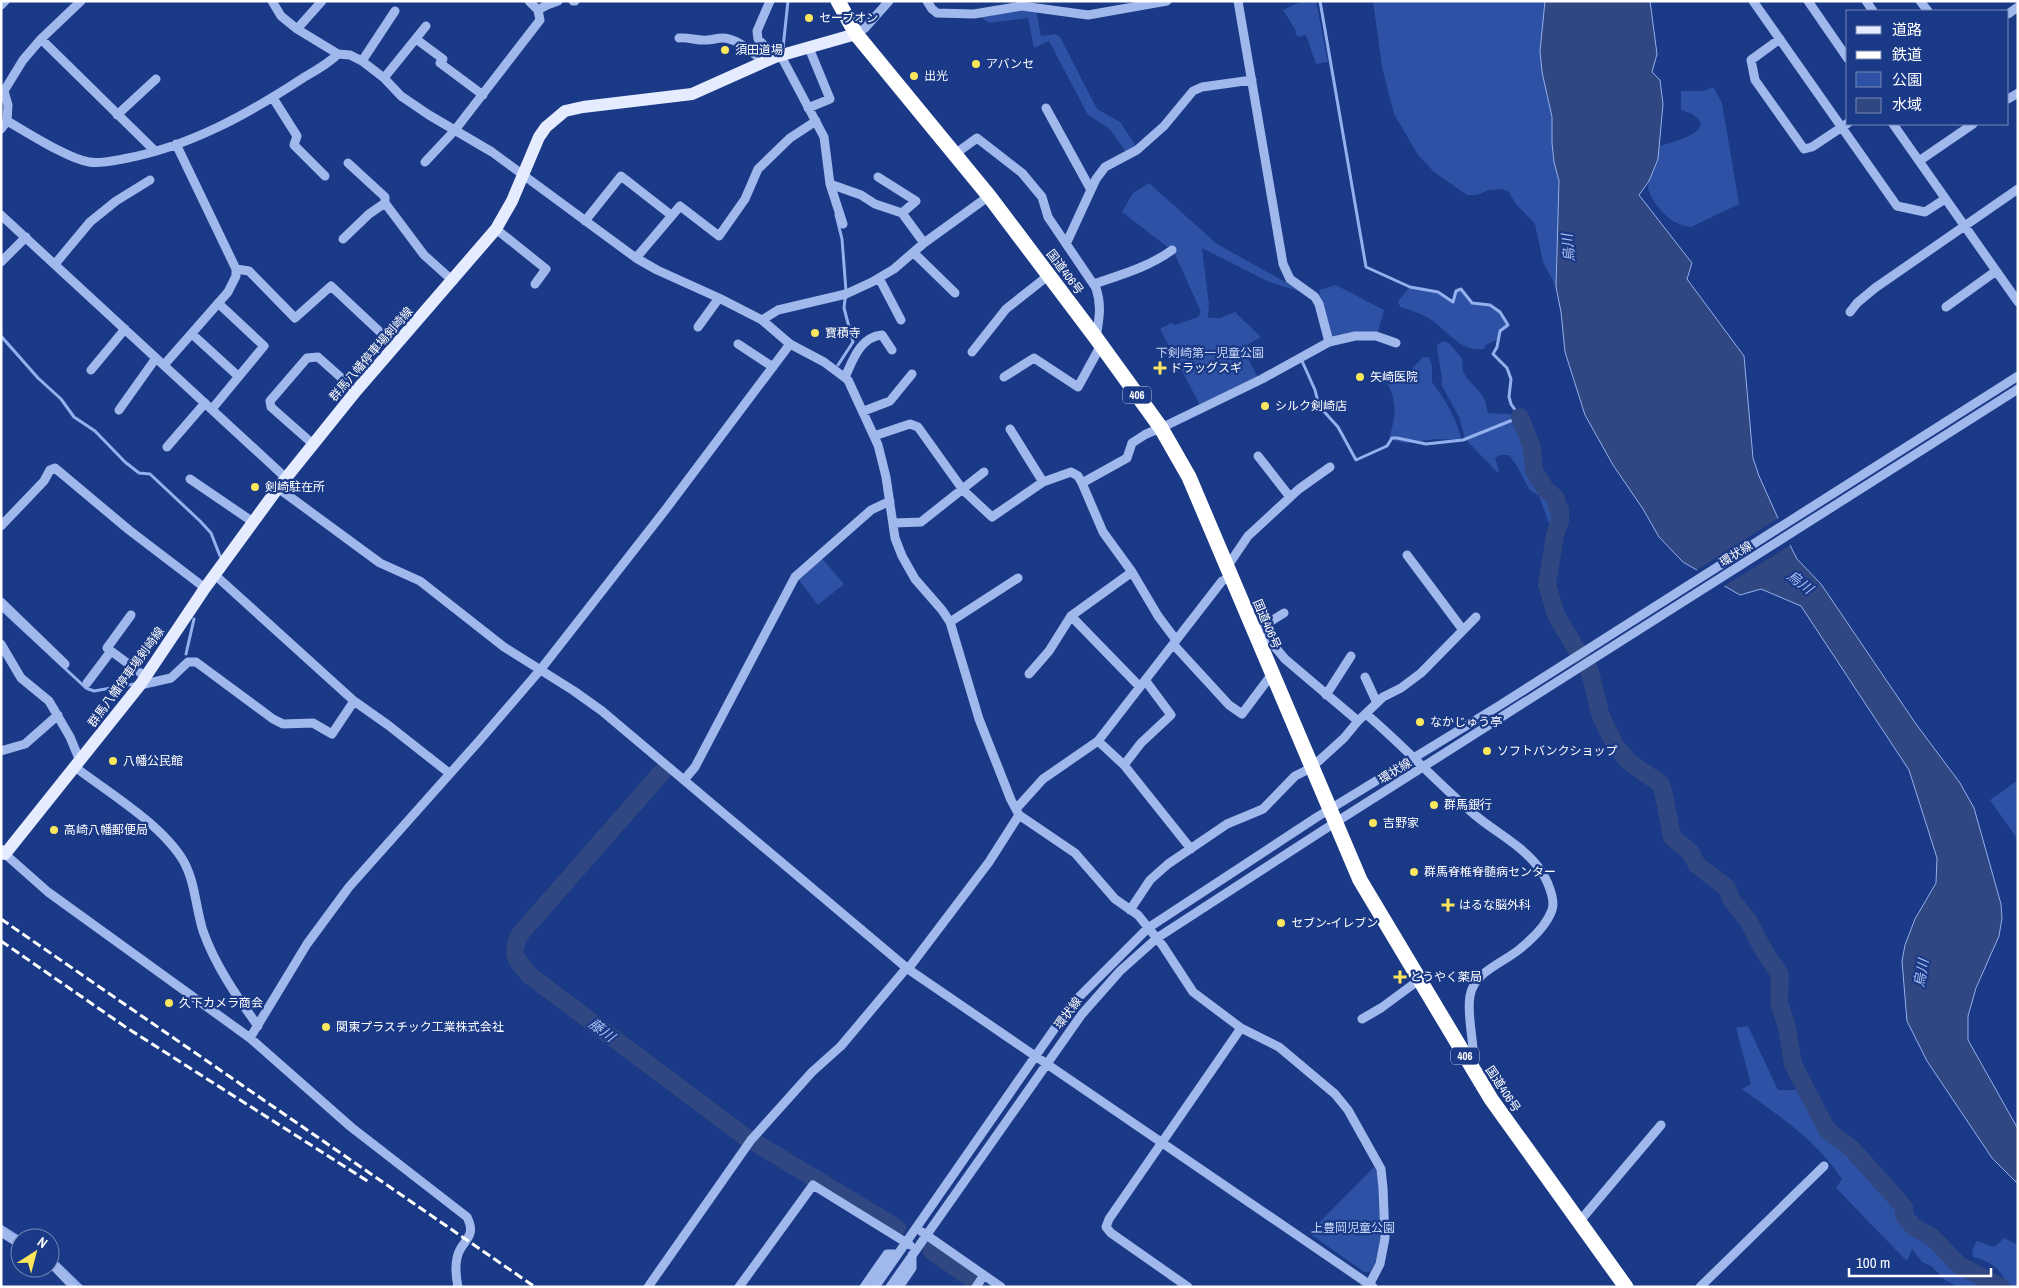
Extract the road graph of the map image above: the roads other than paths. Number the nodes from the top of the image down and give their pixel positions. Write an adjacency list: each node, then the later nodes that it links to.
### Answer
1 (5, 1): 15 (street)
2 (81, 1): 22 (street)
3 (272, 1): 19 (street)
4 (322, 1): 19 (street)
5 (529, 1): 16 (street)
6 (558, 1): 16 (street)
7 (770, 1): 28 (street)
8 (838, 1): 20 (highway, 国道406号 / 406)
9 (889, 1): 20 (street)
10 (927, 1): 11 (street)
11 (1167, 1)
12 (1238, 1): 33 (street)
13 (1753, 1): 24 (street)
14 (1808, 1): 27 (street)
15 (1, 5)
16 (538, 10): 34 (street)
17 (395, 11): 29 (street)
18 (426, 26): 23 (street)
19 (297, 29): 26 (street)
20 (856, 34): 25 (main road, 群馬八幡停車場剣崎線); 47 (highway, 国道406号 / 406)
21 (679, 38): 30 (street)
22 (41, 39): 38 (street); 43 (street)
23 (416, 39): 31 (street); 34 (street)
24 (1780, 39): 40 (street); 40 (street)
25 (809, 48): 28 (main road, 群馬八幡停車場剣崎線); 36 (street)
26 (338, 54): 29 (street); 35 (street)
27 (1846, 56)
28 (778, 57): 30 (main road, 群馬八幡停車場剣崎線); 36 (street)
29 (362, 61): 31 (street)
30 (763, 62): 52 (main road, 群馬八幡停車場剣崎線)
31 (384, 78): 44 (street)
32 (156, 79): 38 (street)
33 (1252, 80): 57 (street); 96 (street)
34 (483, 95): 44 (street)
35 (273, 98): 45 (street); 51 (street)
36 (808, 108): 39 (street)
37 (1046, 108): 57 (street)
38 (118, 115): 46 (street)
39 (816, 121): 55 (street); 63 (street)
40 (1845, 125): 59 (street)
41 (1894, 125): 48 (street)
42 (1972, 125): 48 (street)
43 (3, 126): 46 (street)
44 (455, 130): 49 (street); 52 (street)
45 (176, 144): 46 (street); 77 (street)
46 (155, 152)
47 (954, 154): 58 (highway, 国道406号 / 406); 71 (street)
48 (1919, 161): 59 (street)
49 (425, 162)
50 (348, 163): 60 (street)
51 (325, 176)
52 (523, 176): 64 (street); 67 (main road, 群馬八幡停車場剣崎線)
53 (878, 177): 61 (street)
54 (150, 180): 76 (street)
55 (830, 184): 61 (street); 65 (street)
56 (2018, 188): 66 (street)
57 (1091, 190): 71 (street)
58 (989, 196): 70 (street); 79 (highway, 国道406号 / 406)
59 (1945, 199): 66 (street)
60 (385, 203): 69 (street); 81 (street)
61 (902, 213): 70 (street)
62 (1, 215): 68 (street)
63 (671, 215): 64 (street); 74 (street)
64 (585, 221): 74 (street)
65 (843, 224)
66 (1964, 225): 78 (street); 89 (street)
67 (496, 229): 81 (main road, 群馬八幡停車場剣崎線); 82 (street)
68 (26, 237): 75 (street); 76 (street)
69 (343, 238)
70 (924, 243): 73 (street)
71 (1066, 244): 83 (street)
72 (1172, 250): 83 (street)
73 (914, 253): 80 (street); 84 (street)
74 (636, 258): 85 (street)
75 (1, 262)
76 (56, 264): 93 (street)
77 (236, 269): 87 (street); 100 (street)
78 (1996, 271): 86 (street); 88 (street)
79 (1049, 275): 95 (highway, 国道406号 / 406); 102 (street)
80 (879, 278): 90 (street); 91 (street)
81 (453, 281): 100 (main road, 群馬八幡停車場剣崎線)
82 (535, 284)
83 (1094, 284): 95 (street)
84 (955, 293)
85 (720, 298): 90 (street); 92 (street)
86 (2018, 302)
87 (218, 303): 94 (street); 108 (street)
88 (1946, 307)
89 (1850, 312)
90 (762, 320): 99 (street)
91 (901, 320)
92 (698, 327)
93 (125, 329): 103 (street); 106 (street)
94 (192, 334): 104 (street); 108 (street)
95 (1098, 341): 111 (street); 118 (highway, 国道406号 / 406)
96 (1329, 342): 97 (street); 118 (street)
97 (1396, 343)
98 (738, 344): 105 (street)
99 (790, 344): 105 (street); 110 (street)
100 (395, 346): 113 (main road, 群馬八幡停車場剣崎線)
101 (892, 350): 110 (street)
102 (972, 352)
103 (156, 358): 104 (street); 115 (street)
104 (164, 365): 114 (street)
105 (773, 368): 155 (street)
106 (91, 370)
107 (912, 374): 116 (street)
108 (238, 376): 114 (street)
109 (2018, 376): 170 (street, 環状線)
110 (845, 377): 116 (street)
111 (1004, 377)
112 (2018, 389): 174 (street, 環状線)
113 (356, 391): 120 (main road, 群馬八幡停車場剣崎線); 120 (street)
114 (208, 406): 121 (street); 127 (street)
115 (119, 410)
116 (864, 410): 119 (street)
117 (1010, 428): 126 (street)
118 (1161, 428): 128 (street); 137 (highway, 国道406号 / 406)
119 (874, 436): 129 (street); 131 (street)
120 (314, 445): 127 (main road, 群馬八幡停車場剣崎線)
121 (167, 447)
122 (1258, 456): 130 (street)
123 (1330, 467): 130 (street)
124 (984, 472): 129 (street)
125 (190, 479): 132 (street)
126 (1043, 482): 128 (street); 129 (street)
127 (282, 483): 132 (main road, 群馬八幡停車場剣崎線); 155 (street)
128 (1082, 483): 136 (street)
129 (963, 490): 133 (street)
130 (1290, 498): 137 (street)
131 (890, 501): 133 (street); 176 (street)
132 (253, 522): 138 (main road, 群馬八幡停車場剣崎線)
133 (894, 523): 147 (street)
134 (1, 526): 140 (street)
135 (1407, 555): 149 (street)
136 (1132, 572): 144 (street); 150 (street)
137 (1229, 572): 145 (highway, 国道406号 / 406); 150 (street)
138 (215, 575): 140 (main road, 群馬八幡停車場剣崎線); 163 (street)
139 (1018, 578): 147 (street)
140 (205, 588): 159 (main road, 群馬八幡停車場剣崎線)
141 (1, 602): 154 (street)
142 (1284, 613): 148 (street)
143 (131, 614): 152 (street)
144 (1071, 616): 156 (street); 161 (street)
145 (1247, 616): 148 (street); 157 (highway, 国道406号 / 406)
146 (1476, 617): 149 (street)
147 (950, 622): 177 (street)
148 (1260, 628): 162 (street)
149 (1463, 630): 164 (street)
150 (1175, 642): 157 (street); 161 (street)
151 (1, 644): 166 (street)
152 (110, 651): 159 (street); 160 (street)
153 (1351, 656): 162 (street)
154 (65, 664)
155 (541, 669): 175 (street); 176 (street)
156 (1029, 674)
157 (1274, 676): 173 (highway, 国道406号 / 406)
158 (1365, 677): 164 (street)
159 (143, 681): 163 (street); 171 (main road, 群馬八幡停車場剣崎線)
160 (87, 683)
161 (1143, 683): 168 (street); 172 (street)
162 (1326, 695): 167 (street)
163 (354, 701): 175 (street)
164 (1377, 703): 165 (street)
165 (1366, 714): 167 (street); 170 (street)
166 (58, 715): 169 (street); 171 (street)
167 (1358, 721): 173 (street)
168 (1098, 741): 172 (street); 177 (street)
169 (1, 751)
170 (1414, 758): 174 (street); 178 (street, 環状線)
171 (78, 764): 180 (main road, 群馬八幡停車場剣崎線); 187 (street)
172 (1124, 765): 179 (street)
173 (1312, 768): 178 (highway, 国道406号 / 406); 179 (street)
174 (1424, 768): 178 (street, 環状線); 191 (street)
175 (449, 773): 187 (street)
176 (684, 780): 184 (street)
177 (1018, 812): 181 (street); 184 (street)
178 (1333, 816): 182 (street, 環状線); 183 (street, 環状線); 185 (highway, 国道406号 / 406)
179 (1192, 849): 181 (street)
180 (3, 852): 189 (street)
181 (1130, 910): 182 (street)
182 (1148, 928): 183 (street); 190 (street, 環状線)
183 (1156, 938): 188 (street); 192 (street, 環状線)
184 (908, 969): 190 (street); 207 (street)
185 (1419, 980): 186 (street); 191 (highway, 国道406号 / 406)
186 (1362, 1019)
187 (258, 1026): 189 (street)
188 (1241, 1028): 194 (street); 204 (street)
189 (250, 1038): 206 (street)
190 (1034, 1056): 192 (street); 197 (street, 環状線)
191 (1466, 1058): 196 (highway, 国道406号 / 406)
192 (1046, 1064): 194 (street); 198 (street, 環状線)
193 (1661, 1125): 196 (street)
194 (1162, 1143): 204 (street); 215 (street)
195 (1824, 1166): 217 (street)
196 (1579, 1222): 216 (highway, 国道406号 / 406)
197 (916, 1227): 198 (street); 199 (street, 環状線)
198 (927, 1235): 200 (street, 環状線); 203 (street)
199 (906, 1242): 200 (street); 201 (street, 環状線); 208 (street)
200 (914, 1252): 211 (street, 環状線); 212 (street)
201 (898, 1254): 209 (street); 210 (street, 環状線)
202 (60, 1272): 205 (street)
203 (984, 1275): 213 (street); 214 (street)
204 (1370, 1286)
205 (74, 1287)
206 (458, 1287)
207 (648, 1287)
208 (739, 1287)
209 (864, 1287)
210 (875, 1287)
211 (890, 1287)
212 (899, 1287)
213 (976, 1287)
214 (1001, 1287)
215 (1188, 1287)
216 (1626, 1287)
217 (1700, 1287)

